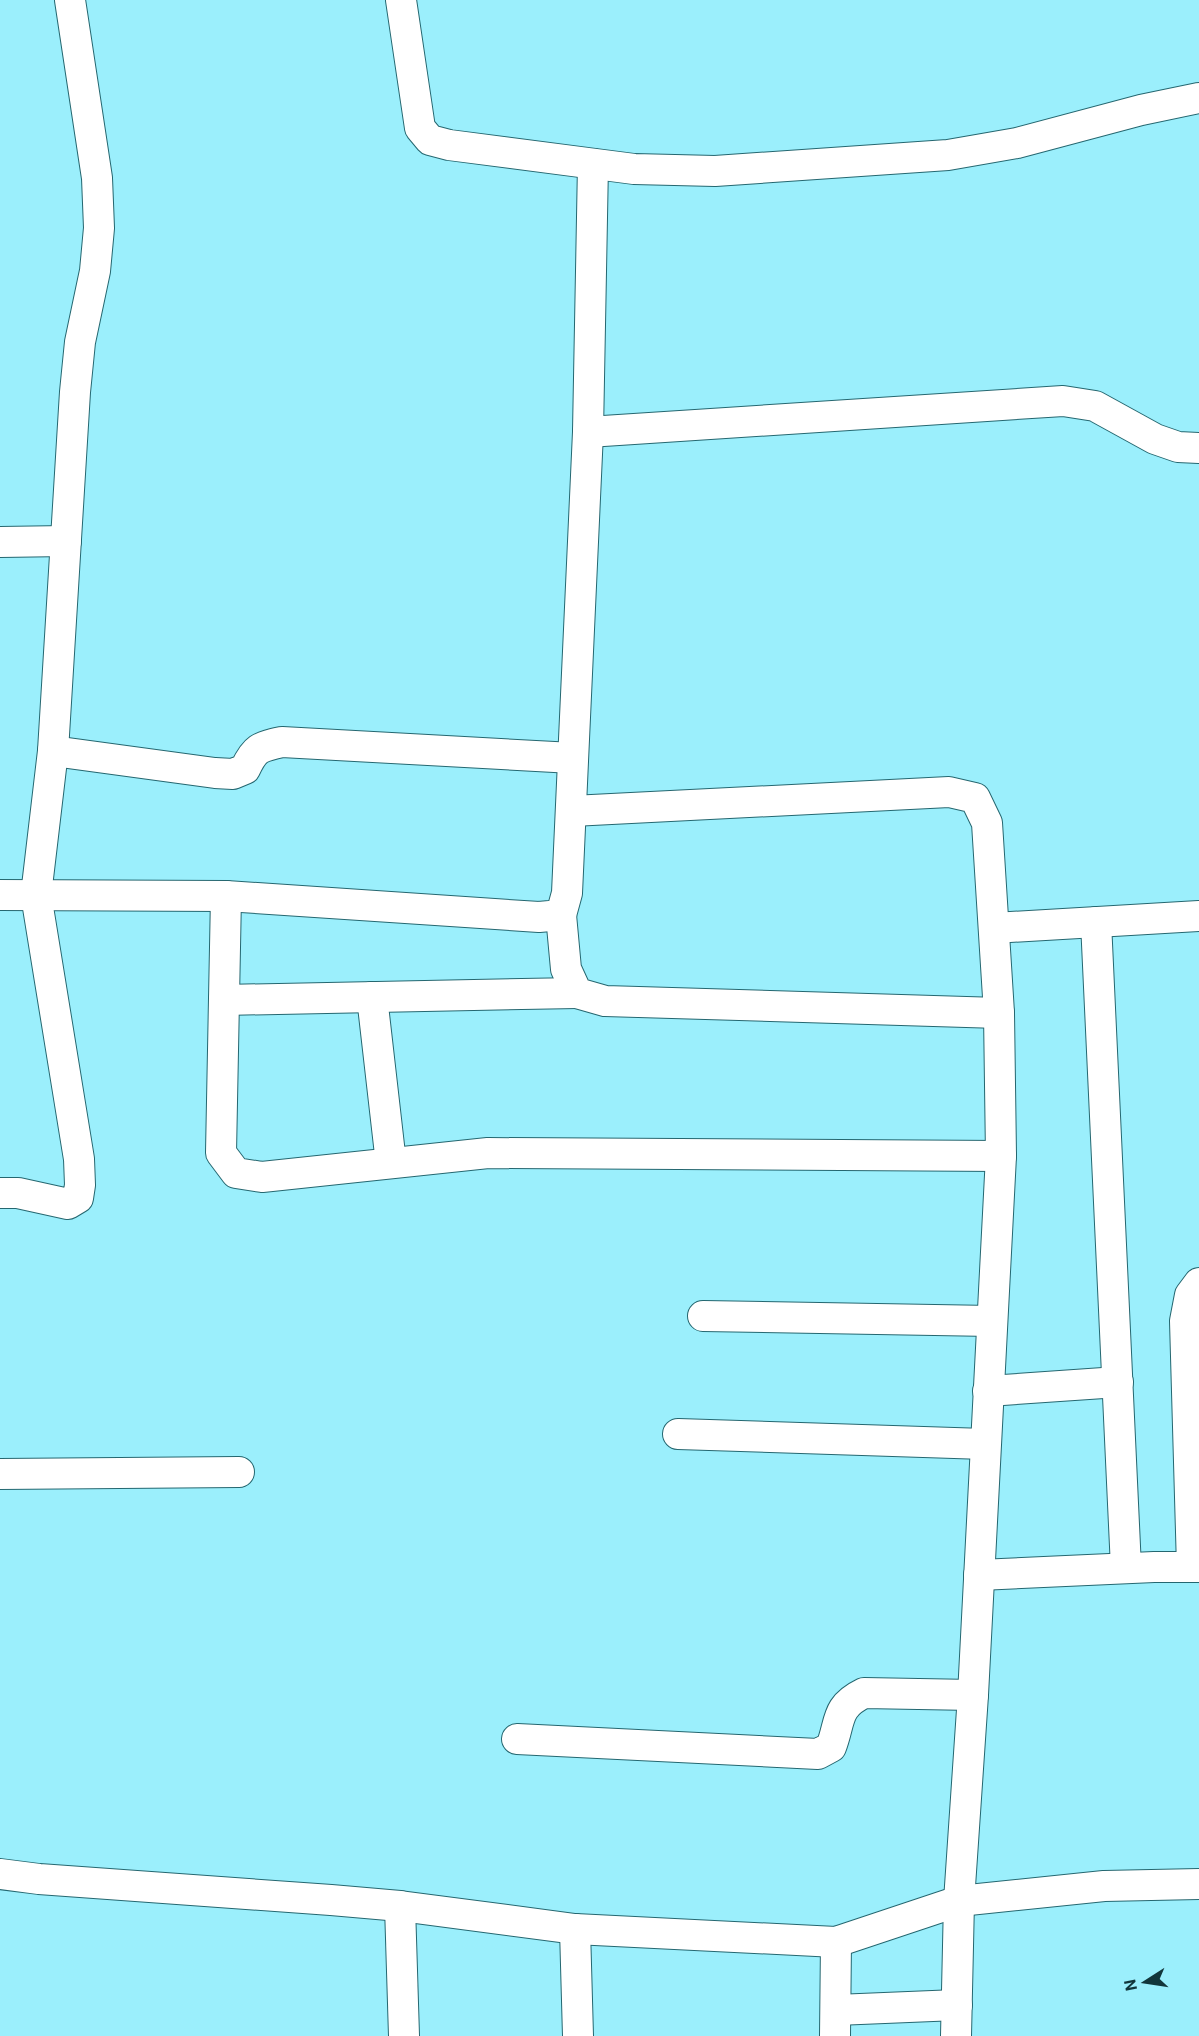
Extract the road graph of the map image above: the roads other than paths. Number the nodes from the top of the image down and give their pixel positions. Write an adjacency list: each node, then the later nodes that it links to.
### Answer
1 (70, 0): 7 (street)
2 (401, 0): 4 (street)
3 (1199, 98): 4 (street)
4 (593, 165): 5 (street)
5 (588, 432): 6 (street); 10 (street)
6 (1199, 448)
7 (66, 541): 8 (street); 9 (street)
8 (0, 542)
9 (52, 751): 10 (street); 13 (street)
10 (573, 758): 11 (street)
11 (572, 811): 15 (street); 18 (street)
12 (0, 895): 13 (street)
13 (36, 895): 14 (street); 25 (street)
14 (226, 896): 15 (street); 21 (street)
15 (561, 915): 19 (street)
16 (1199, 916): 17 (street)
17 (1096, 922): 18 (street); 29 (street)
18 (994, 928): 22 (street)
19 (577, 993): 20 (street); 22 (street)
20 (372, 997): 21 (street); 24 (street)
21 (224, 1000): 24 (street)
22 (999, 1013): 23 (street)
23 (1001, 1156): 24 (street); 28 (street)
24 (391, 1163)
25 (0, 1193)
26 (1199, 1283): 35 (street)
27 (703, 1316): 28 (street)
28 (992, 1321): 30 (street)
29 (1118, 1382): 30 (street); 36 (street)
30 (988, 1391): 32 (street)
31 (678, 1434): 32 (street)
32 (985, 1444): 37 (street)
33 (239, 1472): 34 (street)
34 (0, 1474)
35 (1196, 1567): 36 (street)
36 (1126, 1568): 37 (street)
37 (979, 1575): 38 (street)
38 (973, 1695): 39 (street); 42 (street)
39 (517, 1738)
40 (0, 1874): 43 (street)
41 (1199, 1884): 42 (street)
42 (959, 1901): 45 (street); 46 (street)
43 (400, 1906): 44 (street); 48 (street)
44 (575, 1929): 45 (street); 49 (street)
45 (836, 1942): 47 (street)
46 (957, 2005): 47 (street); 50 (street)
47 (836, 2023)
48 (404, 2036)
49 (578, 2036)
50 (956, 2036)

